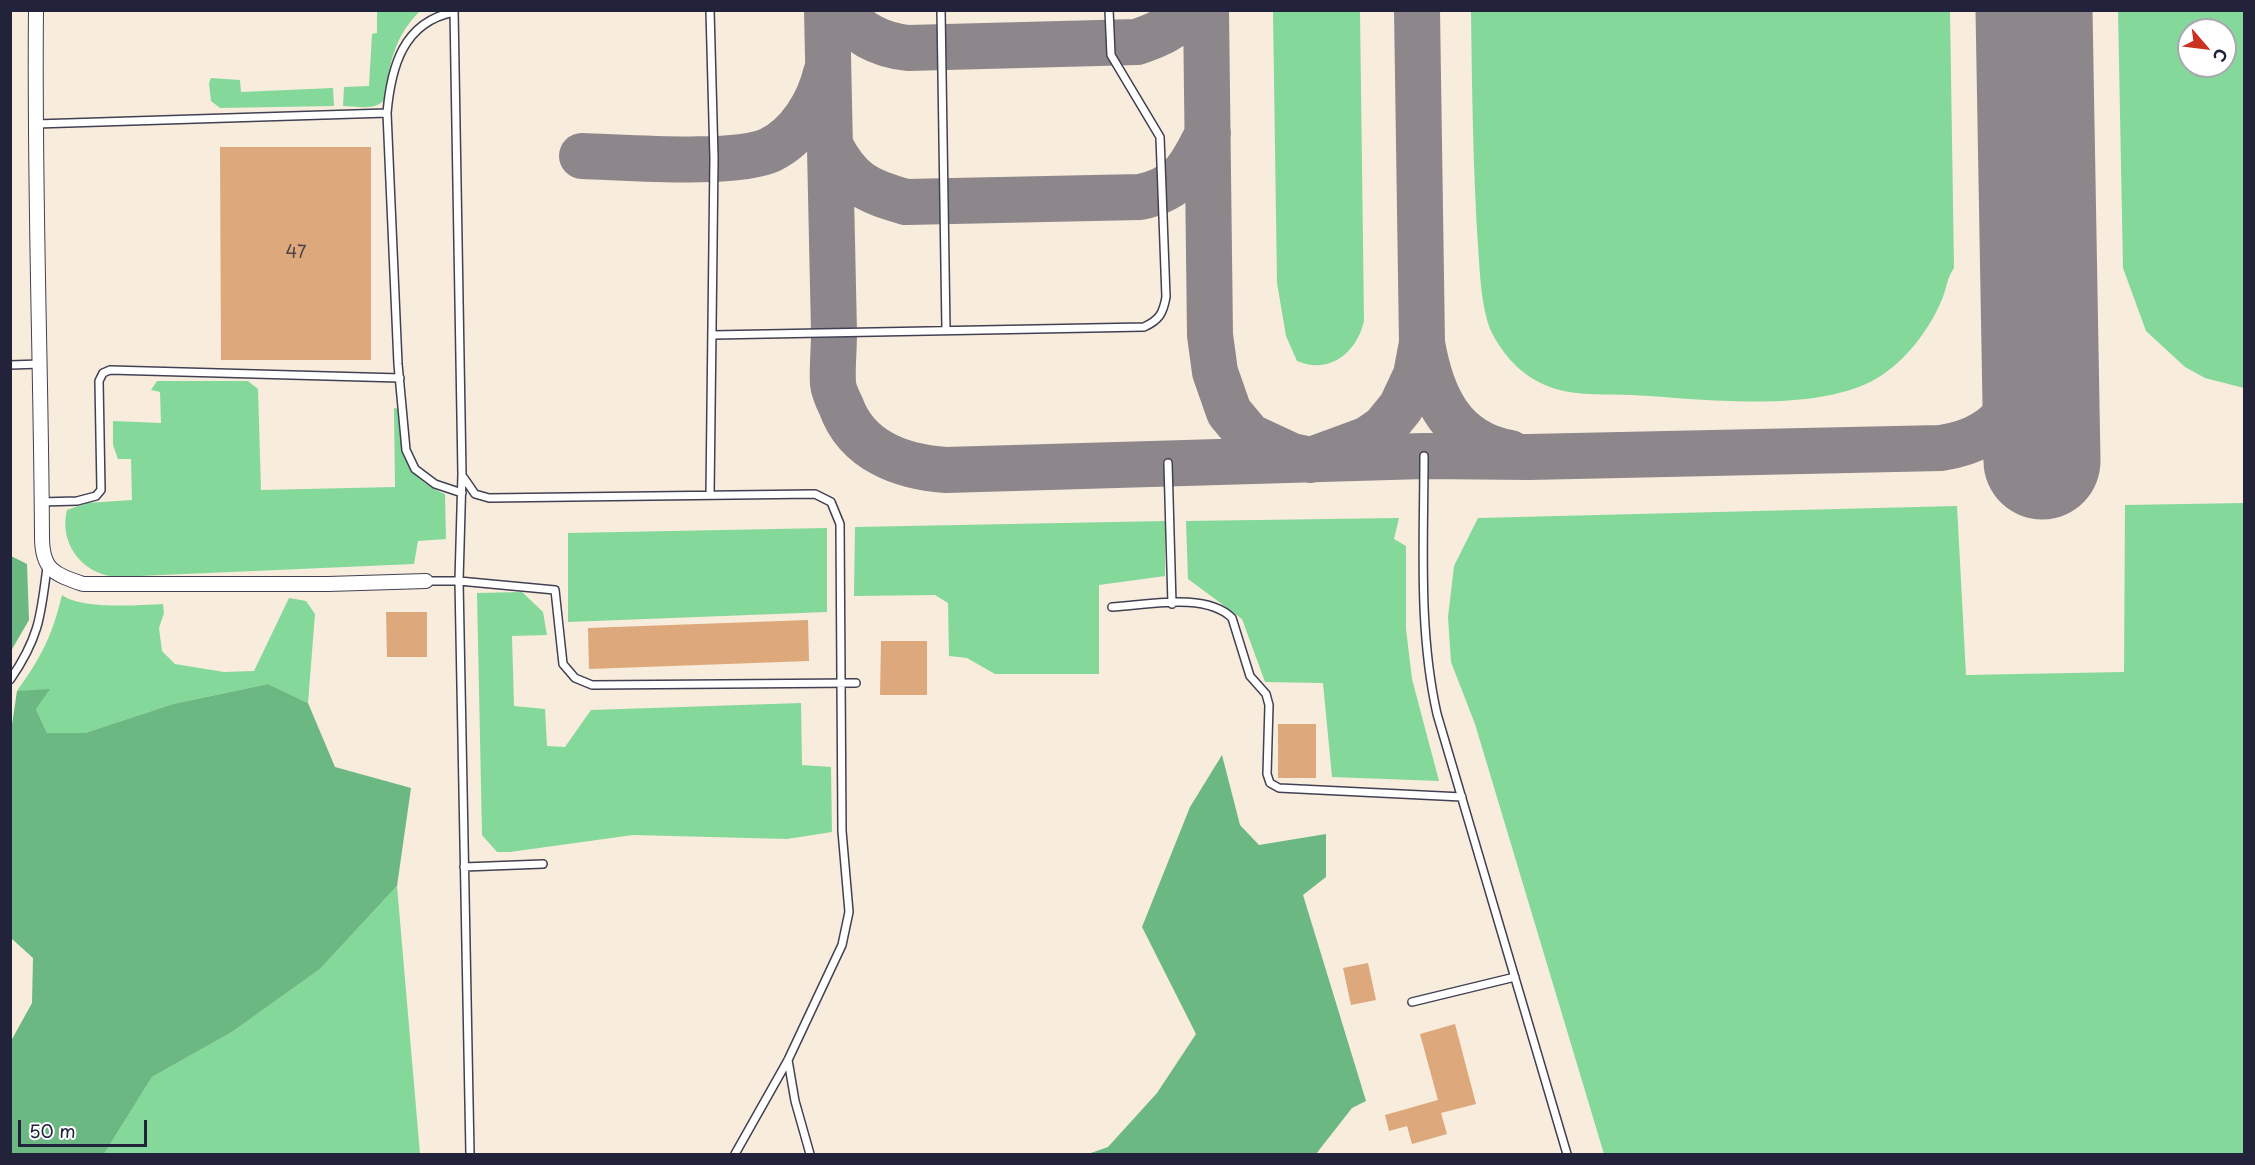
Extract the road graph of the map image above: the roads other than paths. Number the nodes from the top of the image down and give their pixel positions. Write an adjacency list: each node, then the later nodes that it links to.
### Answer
1 (36, 10): 7 (street)
2 (710, 10): 9 (lane)
3 (941, 10): 8 (lane)
4 (1109, 10): 8 (lane)
5 (454, 11): 6 (lane); 15 (lane)
6 (387, 113): 7 (lane); 12 (lane)
7 (35, 124): 10 (street)
8 (946, 330): 9 (lane)
9 (713, 334): 17 (lane)
10 (41, 364): 11 (lane); 18 (street)
11 (10, 365)
12 (400, 378): 16 (lane); 18 (lane)
13 (1424, 456): 27 (lane)
14 (1168, 463): 22 (lane)
15 (462, 474): 16 (lane); 17 (lane)
16 (462, 493): 21 (lane)
17 (710, 495): 26 (lane)
18 (41, 502): 19 (street)
19 (47, 564): 20 (street); 24 (lane)
20 (426, 581): 21 (lane)
21 (459, 581): 26 (lane); 29 (lane)
22 (1172, 603): 23 (lane); 27 (lane)
23 (1112, 607)
24 (10, 680)
25 (856, 683): 26 (lane)
26 (840, 684): 32 (lane)
27 (1462, 797): 30 (lane)
28 (543, 864): 29 (lane)
29 (464, 867): 33 (lane)
30 (1515, 977): 31 (lane); 36 (lane)
31 (1412, 1002)
32 (788, 1060): 34 (lane); 35 (lane)
33 (470, 1155)
34 (735, 1155)
35 (810, 1155)
36 (1568, 1155)

